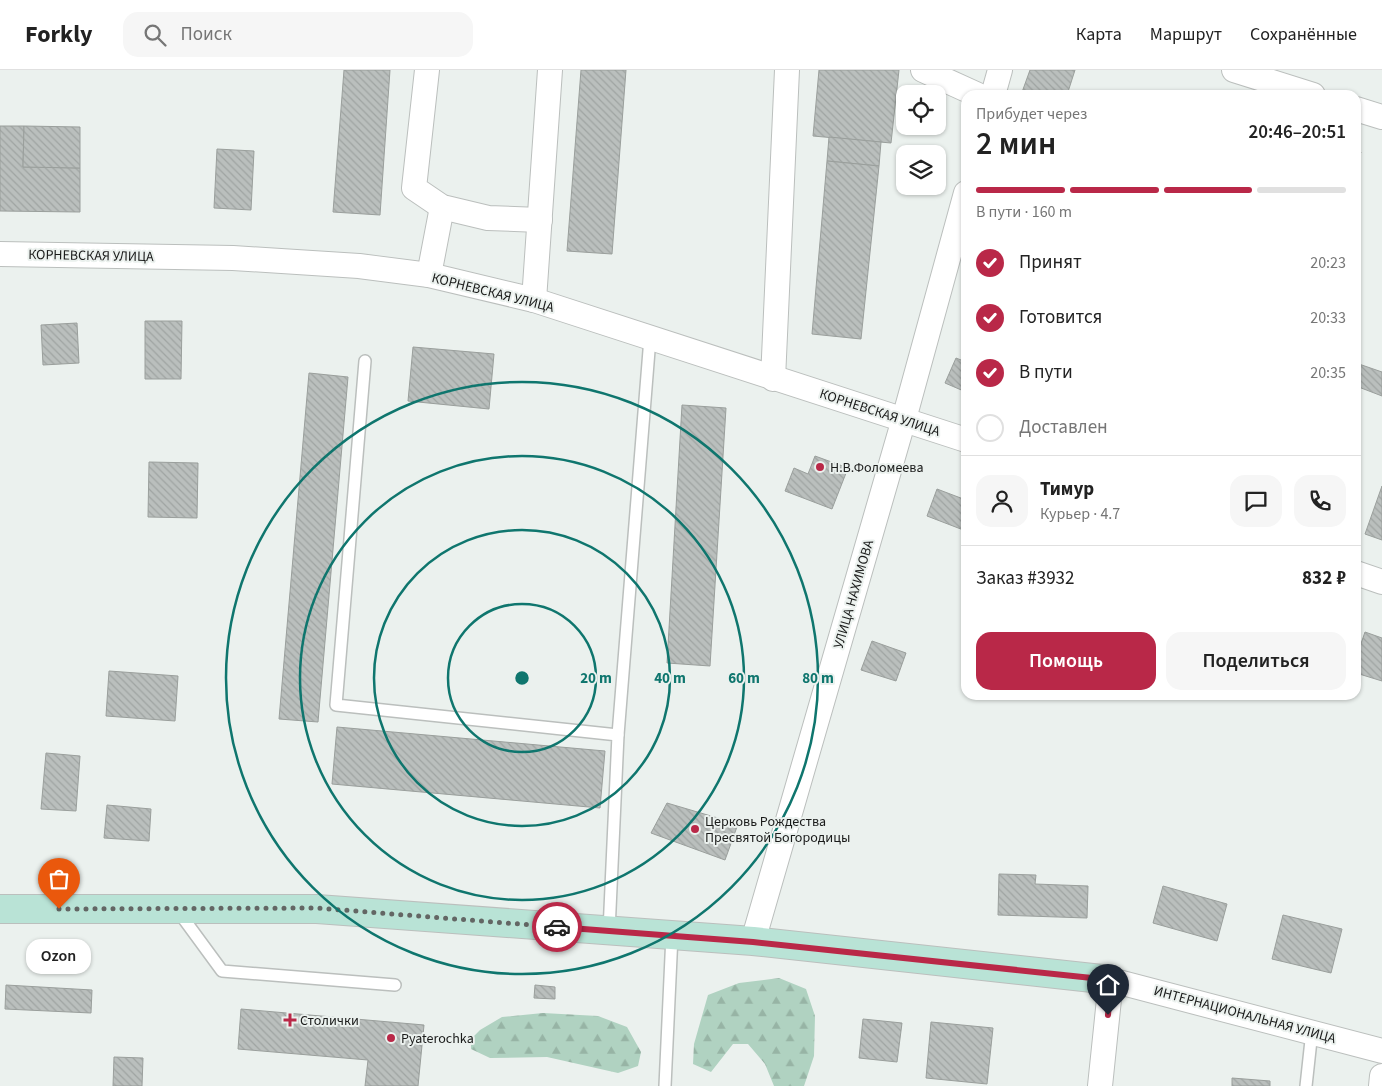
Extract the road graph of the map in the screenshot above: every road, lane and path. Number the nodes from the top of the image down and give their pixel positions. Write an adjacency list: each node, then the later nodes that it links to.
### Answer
1 (427, 70): 12 (street)
2 (550, 70): 14 (street)
3 (787, 70): 20 (street)
4 (923, 70): 7 (street)
5 (1000, 70): 8 (street)
6 (1234, 70): 9 (street)
7 (967, 90)
8 (994, 90)
9 (1297, 90)
10 (1361, 111): 11 (street)
11 (1382, 117)
12 (442, 207): 14 (street); 16 (street)
13 (961, 211): 21 (street, УЛИЦА НАХИМОВА)
14 (540, 220): 17 (street)
15 (0, 254): 16 (street, КОРНЕВСКАЯ УЛИЦА)
16 (430, 275): 17 (street, КОРНЕВСКАЯ УЛИЦА)
17 (534, 300): 18 (street, КОРНЕВСКАЯ УЛИЦА)
18 (650, 338): 20 (street, КОРНЕВСКАЯ УЛИЦА); 25 (lane)
19 (365, 361): 25 (lane)
20 (773, 379): 21 (street, КОРНЕВСКАЯ УЛИЦА)
21 (904, 419): 22 (street, КОРНЕВСКАЯ УЛИЦА); 30 (street, УЛИЦА НАХИМОВА)
22 (961, 438)
23 (1361, 575): 24 (street)
24 (1382, 582)
25 (618, 735): 28 (lane)
26 (176, 908): 27 (street, ИНТЕРНАЦИОНАЛЬНАЯ УЛИЦА); 28 (street, ИНТЕРНАЦИОНАЛЬНАЯ УЛИЦА); 32 (lane)
27 (0, 909)
28 (609, 931): 29 (street, ИНТЕРНАЦИОНАЛЬНАЯ УЛИЦА)
29 (672, 935): 30 (street, ИНТЕРНАЦИОНАЛЬНАЯ УЛИЦА); 36 (lane)
30 (753, 942): 31 (street, ИНТЕРНАЦИОНАЛЬНАЯ УЛИЦА)
31 (1111, 980): 33 (street, ИНТЕРНАЦИОНАЛЬНАЯ УЛИЦА); 37 (street)
32 (395, 985)
33 (1312, 1031): 34 (street, ИНТЕРНАЦИОНАЛЬНАЯ УЛИЦА); 38 (lane)
34 (1382, 1050)
35 (1382, 1076): 39 (street)
36 (665, 1086)
37 (1100, 1086)
38 (1306, 1086)
39 (1381, 1086)

